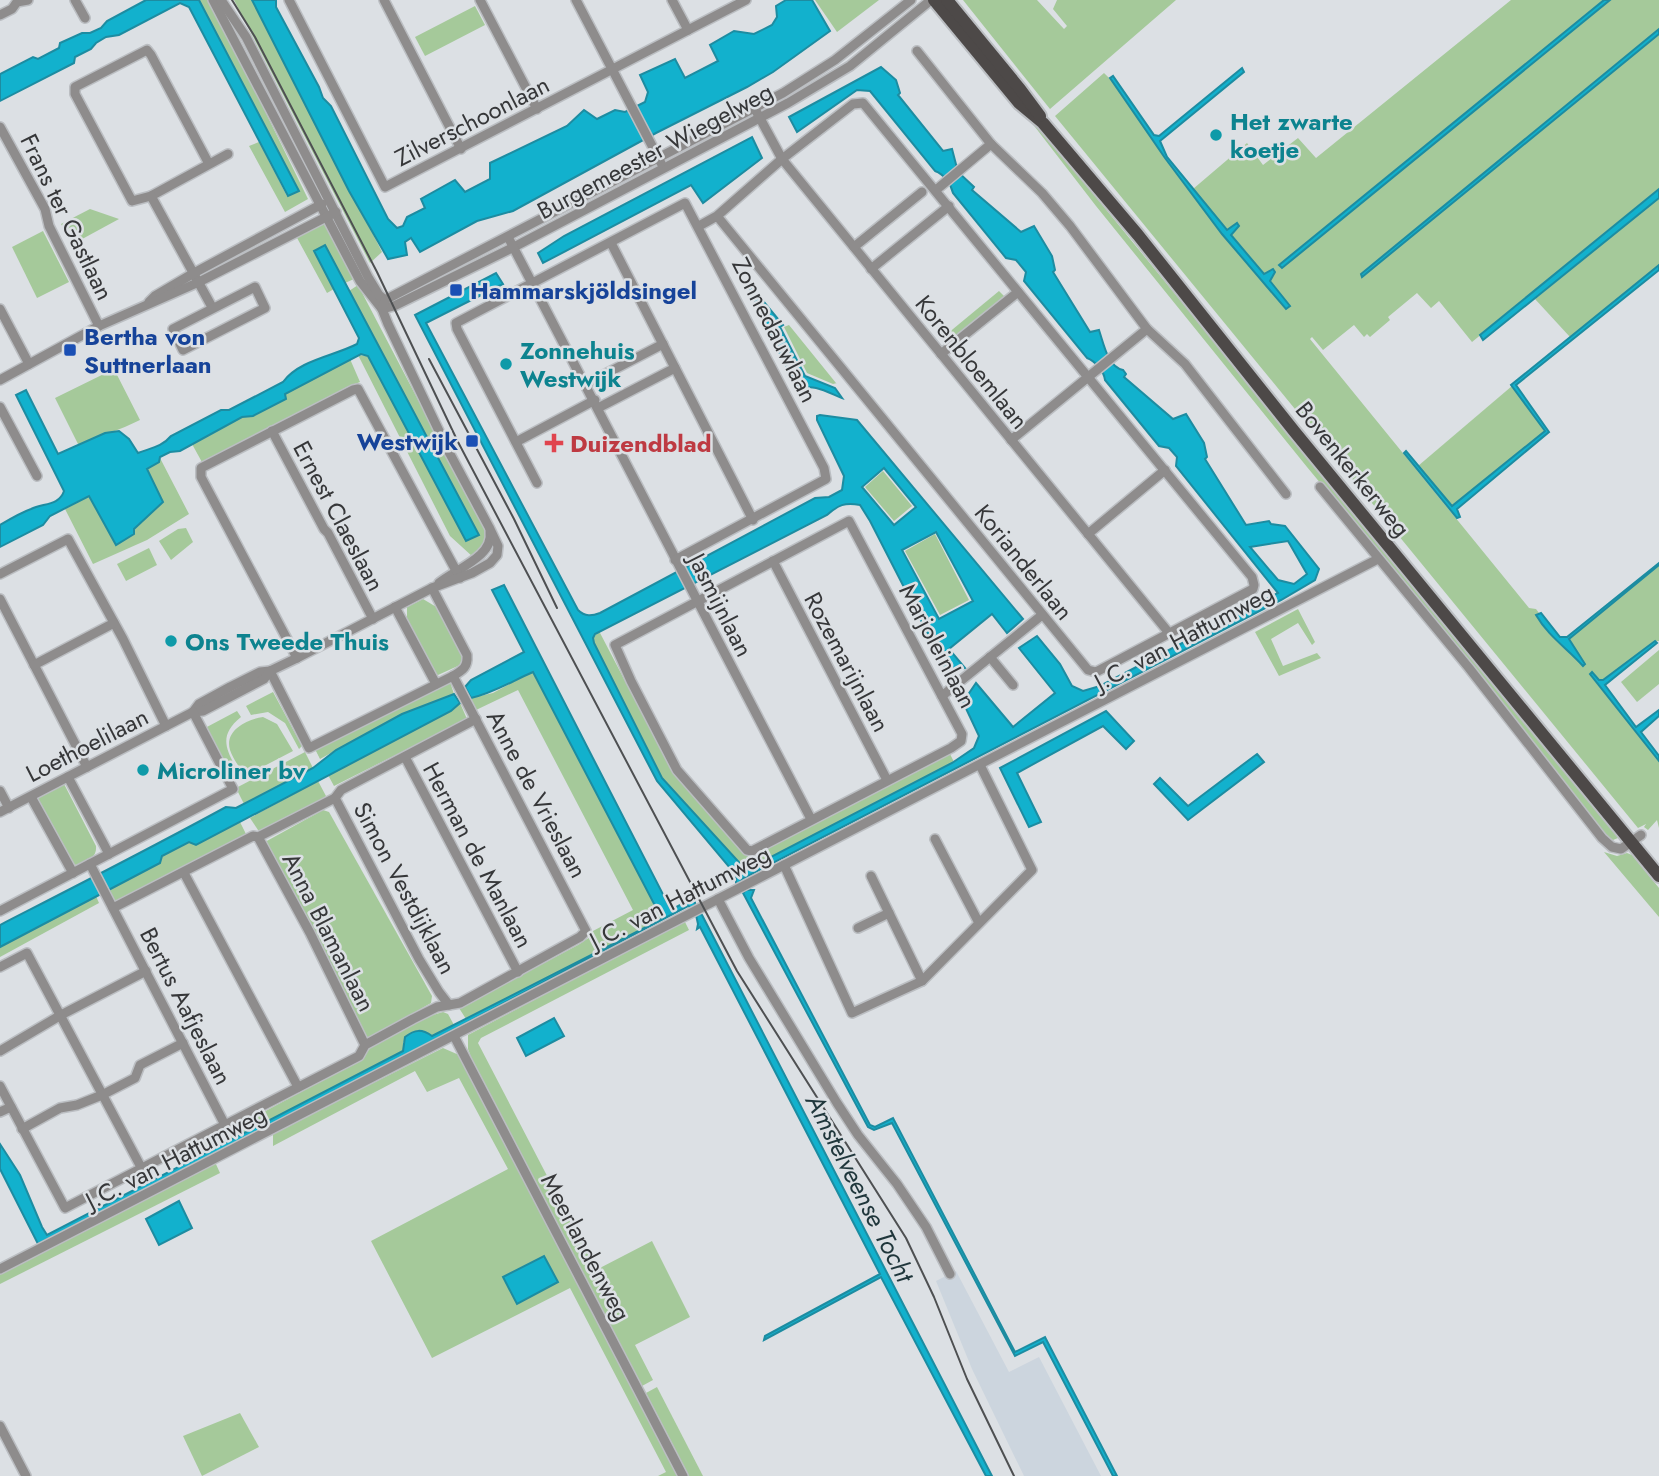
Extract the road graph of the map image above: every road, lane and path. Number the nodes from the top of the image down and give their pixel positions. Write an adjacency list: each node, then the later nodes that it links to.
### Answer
1 (28, 0): 14 (street)
2 (75, 0): 15 (street)
3 (213, 0): 39 (street)
4 (221, 0): 38 (street)
5 (289, 0): 29 (street, Zilverschoonlaan)
6 (384, 0): 29 (street)
7 (480, 0): 23 (street)
8 (576, 0): 19 (street)
9 (673, 0): 16 (street)
10 (745, 0): 16 (street, Zilverschoonlaan)
11 (911, 0): 18 (street, Burgemeester Wiegelweg)
12 (933, 0): 20 (street, Burgemeester Wiegelweg); 26 (main road, Bovenkerkerweg)
13 (947, 0): 26 (main road, Bovenkerkerweg)
14 (0, 15)
15 (85, 18)
16 (688, 30): 19 (street, Zilverschoonlaan)
17 (917, 51): 28 (street)
18 (835, 60): 20 (street); 21 (street, Burgemeester Wiegelweg)
19 (613, 69): 23 (street, Zilverschoonlaan); 31 (street)
20 (843, 71): 22 (street, Burgemeester Wiegelweg)
21 (783, 93): 22 (street); 24 (street, Burgemeester Wiegelweg)
22 (788, 103): 25 (street, Burgemeester Wiegelweg)
23 (537, 109): 29 (street, Zilverschoonlaan)
24 (755, 109): 25 (street, Korenbloemlaan); 31 (street, Burgemeester Wiegelweg)
25 (761, 118): 32 (street, Korenbloemlaan); 34 (street, Burgemeester Wiegelweg)
26 (1043, 123): 115 (main road, Bovenkerkerweg)
27 (0, 127): 58 (street, Frans ter Gastlaan)
28 (991, 144): 35 (street); 59 (street)
29 (461, 149)
30 (228, 154): 33 (street)
31 (659, 158): 34 (street); 45 (street, Burgemeester Wiegelweg)
32 (782, 159): 35 (street, Korianderlaan); 42 (street, Korianderlaan); 48 (street, Korenbloemlaan)
33 (209, 164): 37 (street); 37 (street)
34 (663, 168): 47 (street, Burgemeester Wiegelweg)
35 (936, 190): 40 (street, Korianderlaan)
36 (922, 192): 48 (street)
37 (151, 196): 50 (street)
38 (330, 200): 39 (street); 41 (street)
39 (320, 206): 43 (street); 50 (street)
40 (949, 206): 49 (street); 53 (street, Korianderlaan)
41 (337, 212): 43 (street); 55 (street)
42 (717, 216): 44 (street, Korianderlaan); 88 (street, Korianderlaan)
43 (326, 217): 51 (street); 55 (street)
44 (699, 226): 46 (street, Zonnedauwlaan); 77 (street, Zonnedauwlaan)
45 (508, 237): 47 (street, Jasmijnlaan); 55 (street, Burgemeester Wiegelweg)
46 (611, 243): 52 (street, Zonnedauwlaan); 60 (street)
47 (514, 247): 52 (street, Jasmijnlaan); 55 (street, Burgemeester Wiegelweg)
48 (854, 247): 49 (street, Korenbloemlaan)
49 (872, 269): 61 (street, Korenbloemlaan)
50 (194, 272): 51 (street); 54 (street)
51 (199, 282): 54 (street); 56 (street)
52 (532, 283): 66 (street, Jasmijnlaan); 71 (street, Zonnedauwlaan)
53 (1018, 292): 61 (street); 64 (street, Korianderlaan)
54 (148, 303): 58 (street)
55 (383, 304): 82 (street, Loethoelilaan)
56 (212, 307): 56 (street)
57 (0, 309): 62 (street)
58 (99, 326): 62 (street)
59 (1147, 328): 64 (street); 76 (street)
60 (663, 344): 63 (street); 66 (street)
61 (941, 354): 70 (street, Korenbloemlaan)
62 (29, 365): 65 (street)
63 (675, 368): 67 (street); 77 (street)
64 (1089, 377): 70 (street); 72 (street, Korianderlaan)
65 (0, 380)
66 (586, 384): 67 (street, Jasmijnlaan)
67 (596, 404): 71 (street); 81 (street, Jasmijnlaan)
68 (0, 407): 73 (street)
69 (272, 431): 82 (street); 89 (street, Ernest Claeslaan); 93 (street)
70 (1011, 440): 78 (street, Korenbloemlaan)
71 (516, 442): 74 (street)
72 (1165, 470): 78 (street); 91 (street, Korianderlaan)
73 (37, 476)
74 (537, 483)
75 (1320, 487): 79 (street, Bovenkerkerweg)
76 (1286, 494)
77 (753, 520): 81 (street, Zonnedauwlaan)
78 (1088, 534): 91 (street, Korenbloemlaan)
79 (1378, 559): 104 (street, J.C. van Hattumweg); 115 (street, Bovenkerkerweg)
80 (773, 561): 86 (street, Marjoleinlaan); 99 (street, Marjoleinlaan); 107 (street, Rozemarijnlaan)
81 (677, 563): 86 (street, Jasmijnlaan)
82 (457, 574): 84 (street, Loethoelilaan)
83 (0, 575): 90 (street)
84 (432, 588): 87 (street, Loethoelilaan); 96 (street)
85 (0, 599): 94 (street)
86 (696, 601): 112 (street, Jasmijnlaan); 112 (street, Marjoleinlaan)
87 (395, 607): 89 (street, Loethoelilaan); 97 (street)
88 (1042, 615): 91 (street, Korianderlaan); 92 (street)
89 (373, 619): 93 (street, Loethoelilaan)
90 (114, 623): 94 (street); 102 (street)
91 (1169, 632)
92 (990, 657): 98 (street); 99 (street)
93 (297, 658): 95 (street, Loethoelilaan)
94 (34, 665): 105 (street)
95 (270, 671): 97 (street); 100 (street, Loethoelilaan)
96 (453, 676): 97 (street); 101 (street, Anne de Vrieslaan)
97 (436, 684)
98 (1013, 685)
99 (942, 696): 107 (street, Marjoleinlaan)
100 (193, 712): 102 (street, Loethoelilaan); 116 (street)
101 (476, 719): 103 (street); 129 (street, Anne de Vrieslaan)
102 (166, 726): 105 (street, Loethoelilaan)
103 (405, 757): 110 (street); 132 (street, Herman de Manlaan)
104 (980, 765): 117 (street, J.C. van Hattumweg); 127 (street)
105 (87, 767): 106 (street, Loethoelilaan)
106 (68, 777): 109 (street, Loethoelilaan); 116 (street)
107 (887, 780): 112 (street, Marjoleinlaan)
108 (0, 790): 111 (street)
109 (31, 797): 111 (street, Loethoelilaan); 119 (street)
110 (335, 798): 113 (street); 134 (street, Simon Vestdijklaan)
111 (4, 810)
112 (811, 819)
113 (258, 837): 120 (street); 138 (street, Anna Blamanlaan)
114 (935, 839): 127 (street)
115 (1636, 839): 122 (main road, Bovenkerkerweg)
116 (109, 854): 118 (street)
117 (784, 865): 123 (street, J.C. van Hattumweg); 133 (street)
118 (92, 869): 119 (street); 124 (street, Bertus Aafjeslaan)
119 (73, 873): 125 (street)
120 (184, 873): 124 (street); 141 (street)
121 (871, 876): 126 (street)
122 (1659, 876)
123 (718, 899): 136 (street, J.C. van Hattumweg); 149 (street)
124 (113, 908): 131 (street, Bertus Aafjeslaan)
125 (0, 911)
126 (888, 913): 128 (street); 133 (street)
127 (979, 923): 133 (street)
128 (858, 928)
129 (586, 931): 132 (street, Simon Vestdijklaan)
130 (0, 967): 135 (street)
131 (146, 971): 135 (street); 137 (street, Bertus Aafjeslaan)
132 (518, 972): 134 (street, Simon Vestdijklaan)
133 (922, 981)
134 (449, 1005): 138 (street)
135 (61, 1016): 139 (street); 142 (street)
136 (454, 1036): 148 (street, J.C. van Hattumweg); 152 (street, Meerlandenweg)
137 (183, 1043): 142 (street); 145 (street, Bertus Aafjeslaan)
138 (365, 1045): 141 (street)
139 (0, 1051)
140 (0, 1086): 143 (street)
141 (298, 1087): 145 (street)
142 (102, 1095): 146 (street); 147 (street)
143 (11, 1107): 144 (street); 146 (street)
144 (0, 1112)
145 (225, 1125): 147 (street)
146 (22, 1129): 147 (street)
147 (142, 1169)
148 (0, 1269)
149 (950, 1274)
150 (0, 1426): 151 (street)
151 (26, 1476)
152 (683, 1476)

